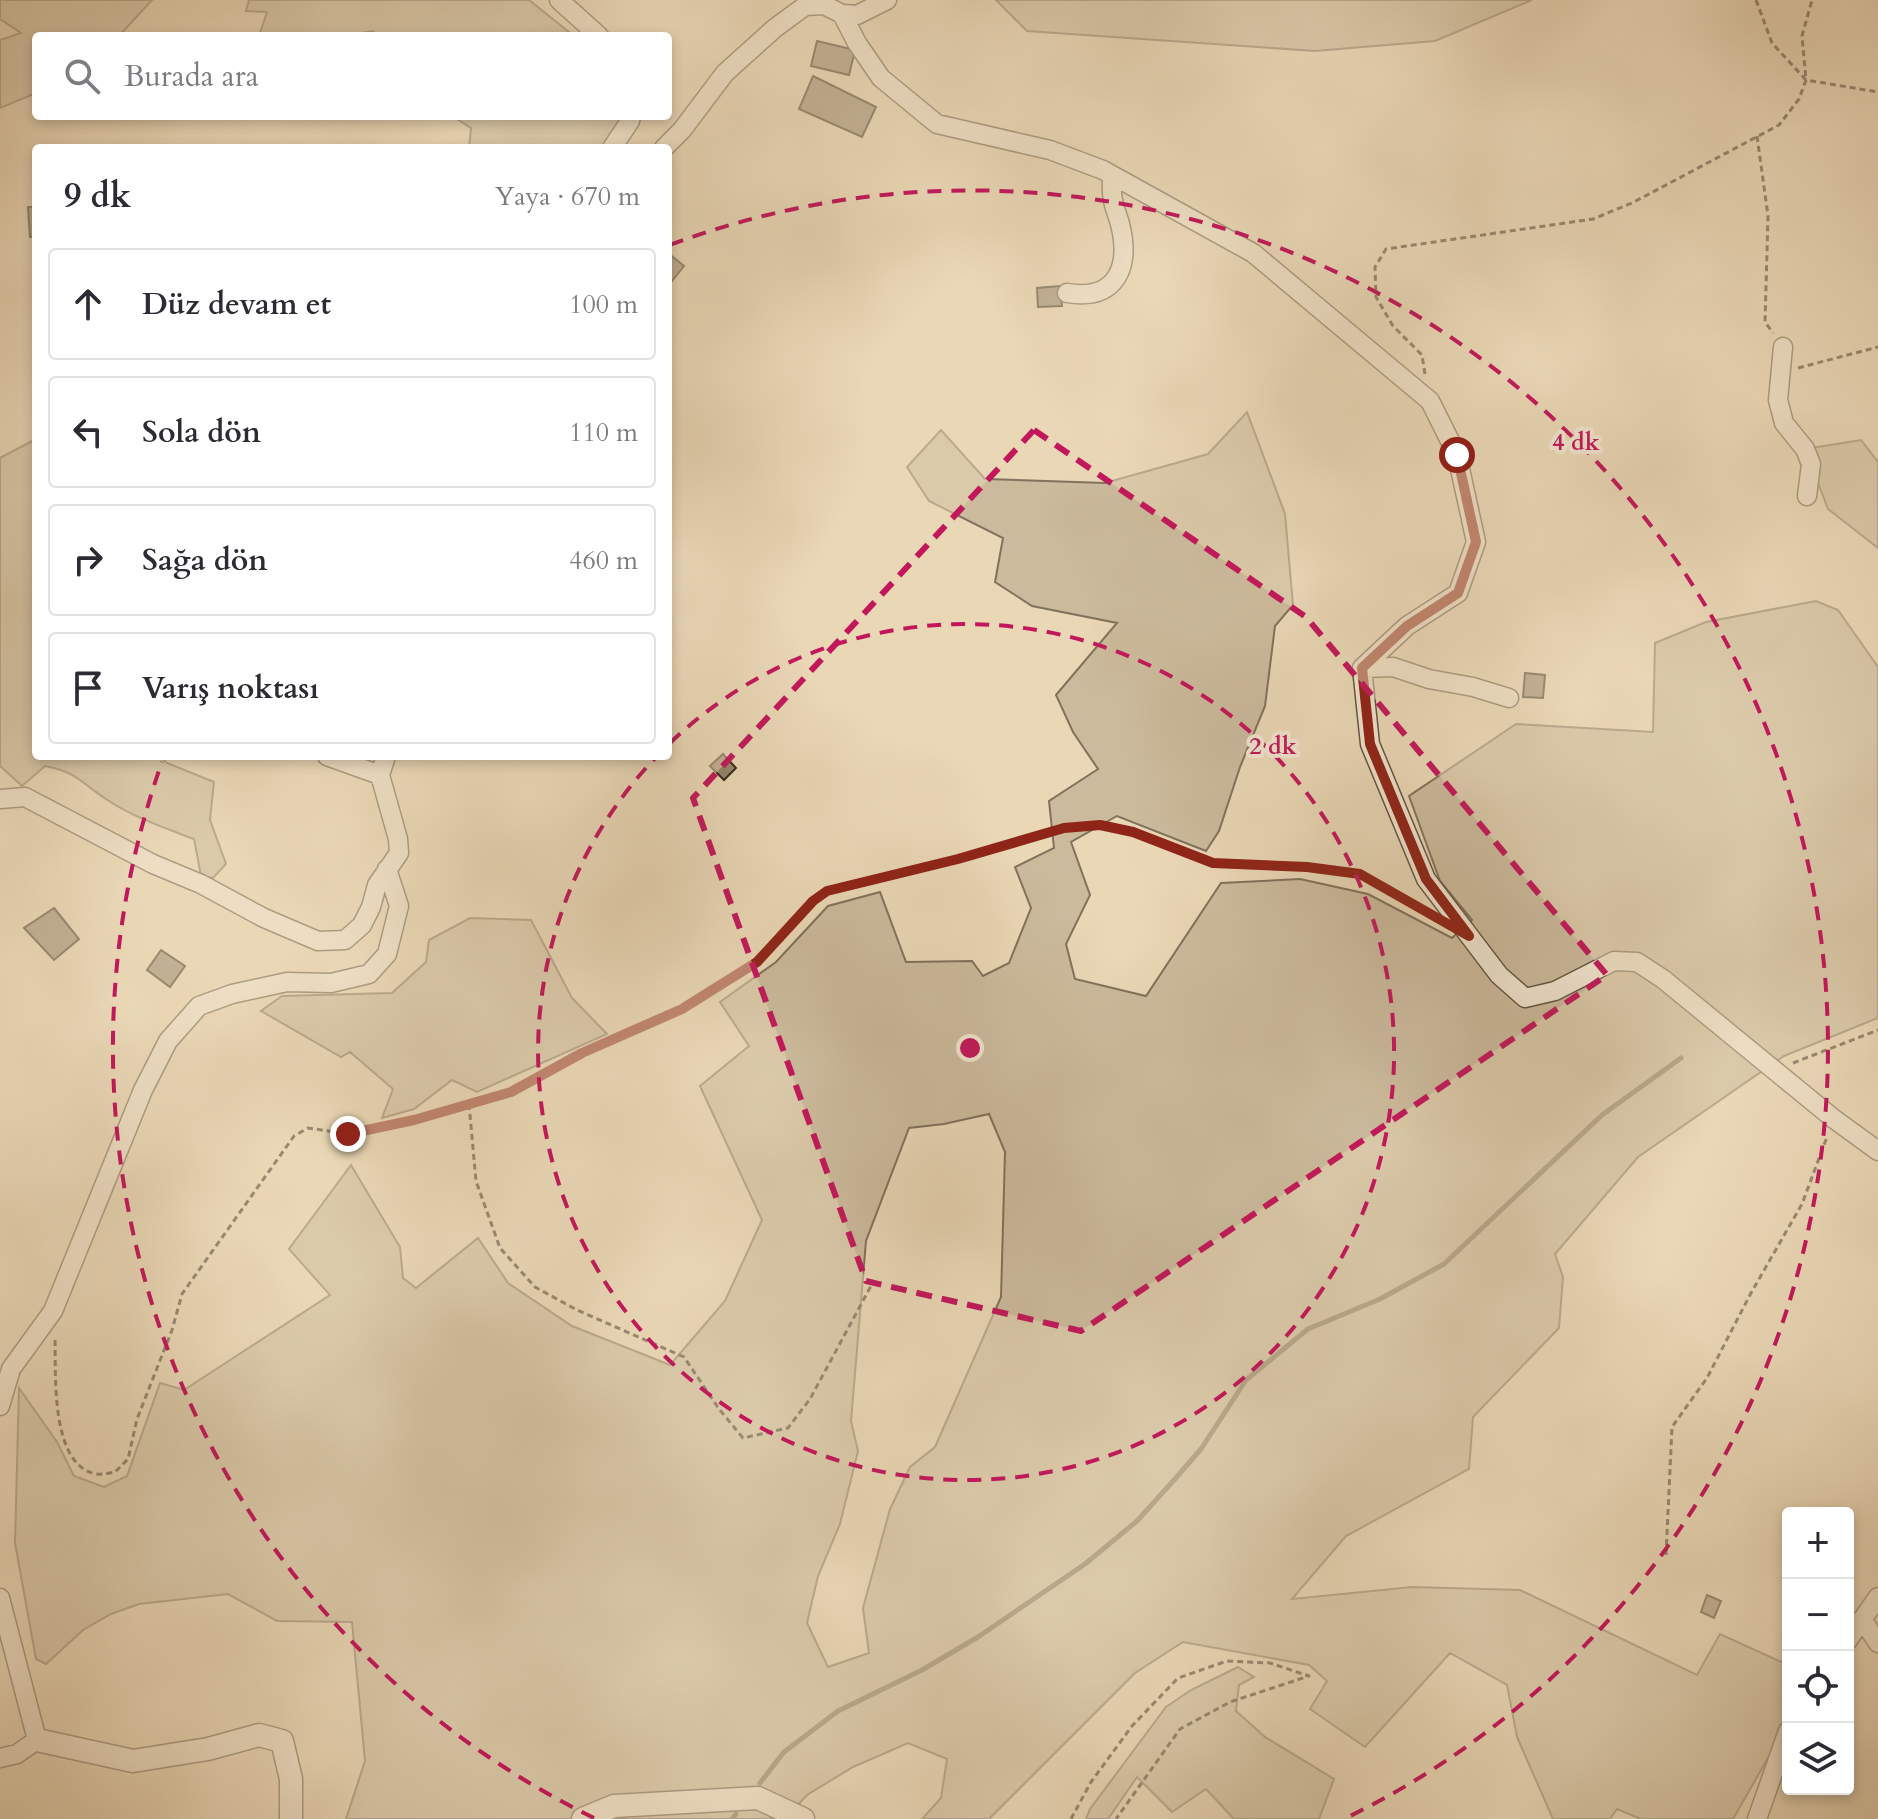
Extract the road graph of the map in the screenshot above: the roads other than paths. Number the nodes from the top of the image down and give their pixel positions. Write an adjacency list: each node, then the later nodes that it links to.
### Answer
1 (559, 0): 4 (street)
2 (887, 0): 3 (street)
3 (842, 14): 7 (street); 8 (street)
4 (595, 32)
5 (630, 120): 6 (street)
6 (615, 144)
7 (668, 144)
8 (1112, 175): 9 (street); 12 (street)
9 (1067, 293)
10 (1783, 347): 11 (street)
11 (1807, 496)
12 (1362, 668): 13 (street); 19 (street)
13 (1509, 698)
14 (338, 760): 16 (street)
15 (385, 760): 16 (street)
16 (380, 775): 18 (street)
17 (0, 799): 18 (street)
18 (387, 869): 20 (street)
19 (1878, 1151)
20 (0, 1406)
21 (1878, 1597): 23 (street)
22 (0, 1598): 26 (street)
23 (1862, 1619): 24 (street); 25 (street)
24 (1854, 1631)
25 (1878, 1643)
26 (37, 1740): 28 (street); 29 (street)
27 (1782, 1748): 32 (street)
28 (0, 1758)
29 (291, 1819)
30 (583, 1819): 31 (street)
31 (803, 1819)
32 (1757, 1819)

